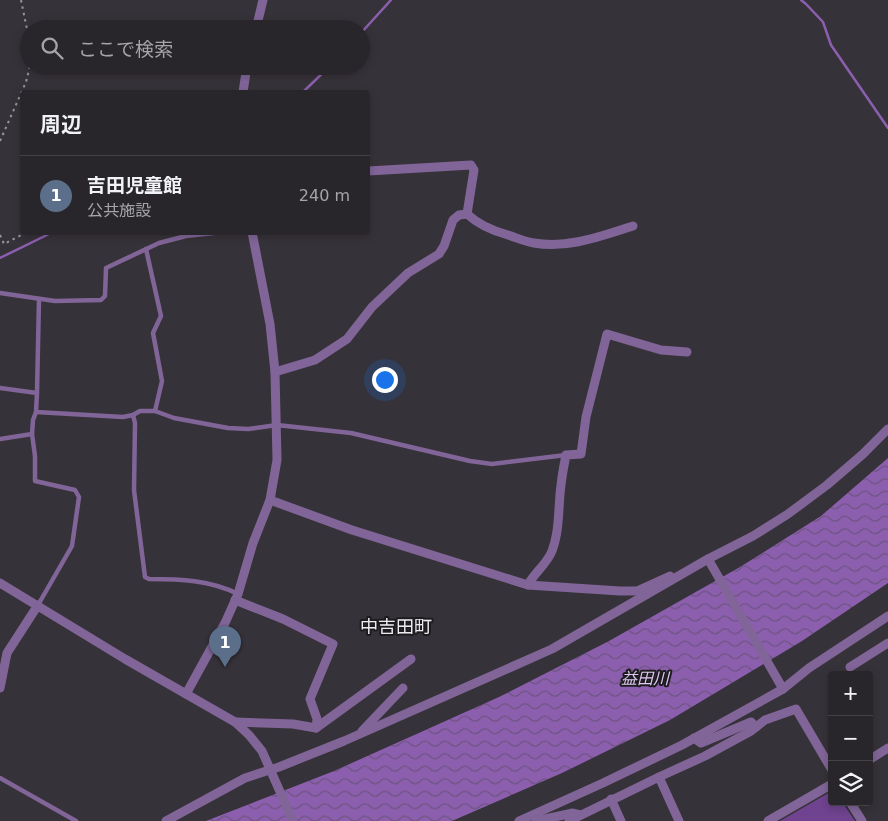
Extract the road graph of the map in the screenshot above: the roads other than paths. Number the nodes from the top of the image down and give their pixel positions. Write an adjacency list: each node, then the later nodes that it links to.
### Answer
1 (263, 0): 2 (street)
2 (258, 20)
3 (245, 75): 4 (street)
4 (242, 90)
5 (370, 171): 6 (street)
6 (467, 214): 7 (street); 14 (street)
7 (633, 226)
8 (195, 235): 10 (lane)
9 (253, 235): 14 (street)
10 (146, 249): 12 (lane); 17 (lane)
11 (0, 293): 12 (lane)
12 (39, 299): 16 (lane)
13 (687, 352): 24 (street)
14 (275, 372): 20 (street)
15 (0, 388): 16 (lane)
16 (37, 393): 18 (lane)
17 (155, 411): 19 (lane); 20 (lane)
18 (36, 412): 19 (lane); 22 (lane)
19 (133, 415): 30 (lane)
20 (277, 425): 24 (lane); 25 (street)
21 (888, 429): 26 (street)
22 (32, 434): 23 (lane); 31 (lane)
23 (0, 439)
24 (566, 455): 29 (street)
25 (270, 500): 29 (street); 30 (street)
26 (710, 562): 27 (street); 38 (street)
27 (687, 572): 29 (street); 43 (street)
28 (0, 583): 31 (street)
29 (528, 585)
30 (237, 597): 39 (street); 42 (street)
31 (38, 605): 36 (street); 39 (street)
32 (888, 616): 38 (street)
33 (888, 643): 35 (street)
34 (411, 659): 42 (street)
35 (850, 667)
36 (0, 688)
37 (403, 688): 43 (street)
38 (783, 689): 44 (street)
39 (186, 694): 40 (street)
40 (235, 722): 42 (street); 48 (street)
41 (756, 727): 44 (street); 47 (street); 50 (street)
42 (316, 728)
43 (359, 735): 48 (street)
44 (694, 738): 58 (street)
45 (888, 748): 46 (street)
46 (873, 757)
47 (828, 763)
48 (273, 773): 56 (street); 57 (street)
49 (0, 778): 55 (lane)
50 (659, 778): 52 (street); 62 (street)
51 (828, 786): 63 (street)
52 (611, 799): 54 (street); 61 (street)
53 (853, 806): 64 (street)
54 (581, 815): 59 (street); 60 (street)
55 (76, 821)
56 (166, 821)
57 (293, 821)
58 (519, 821)
59 (536, 821)
60 (569, 821)
61 (621, 821)
62 (679, 821)
63 (768, 821)
64 (862, 821)

